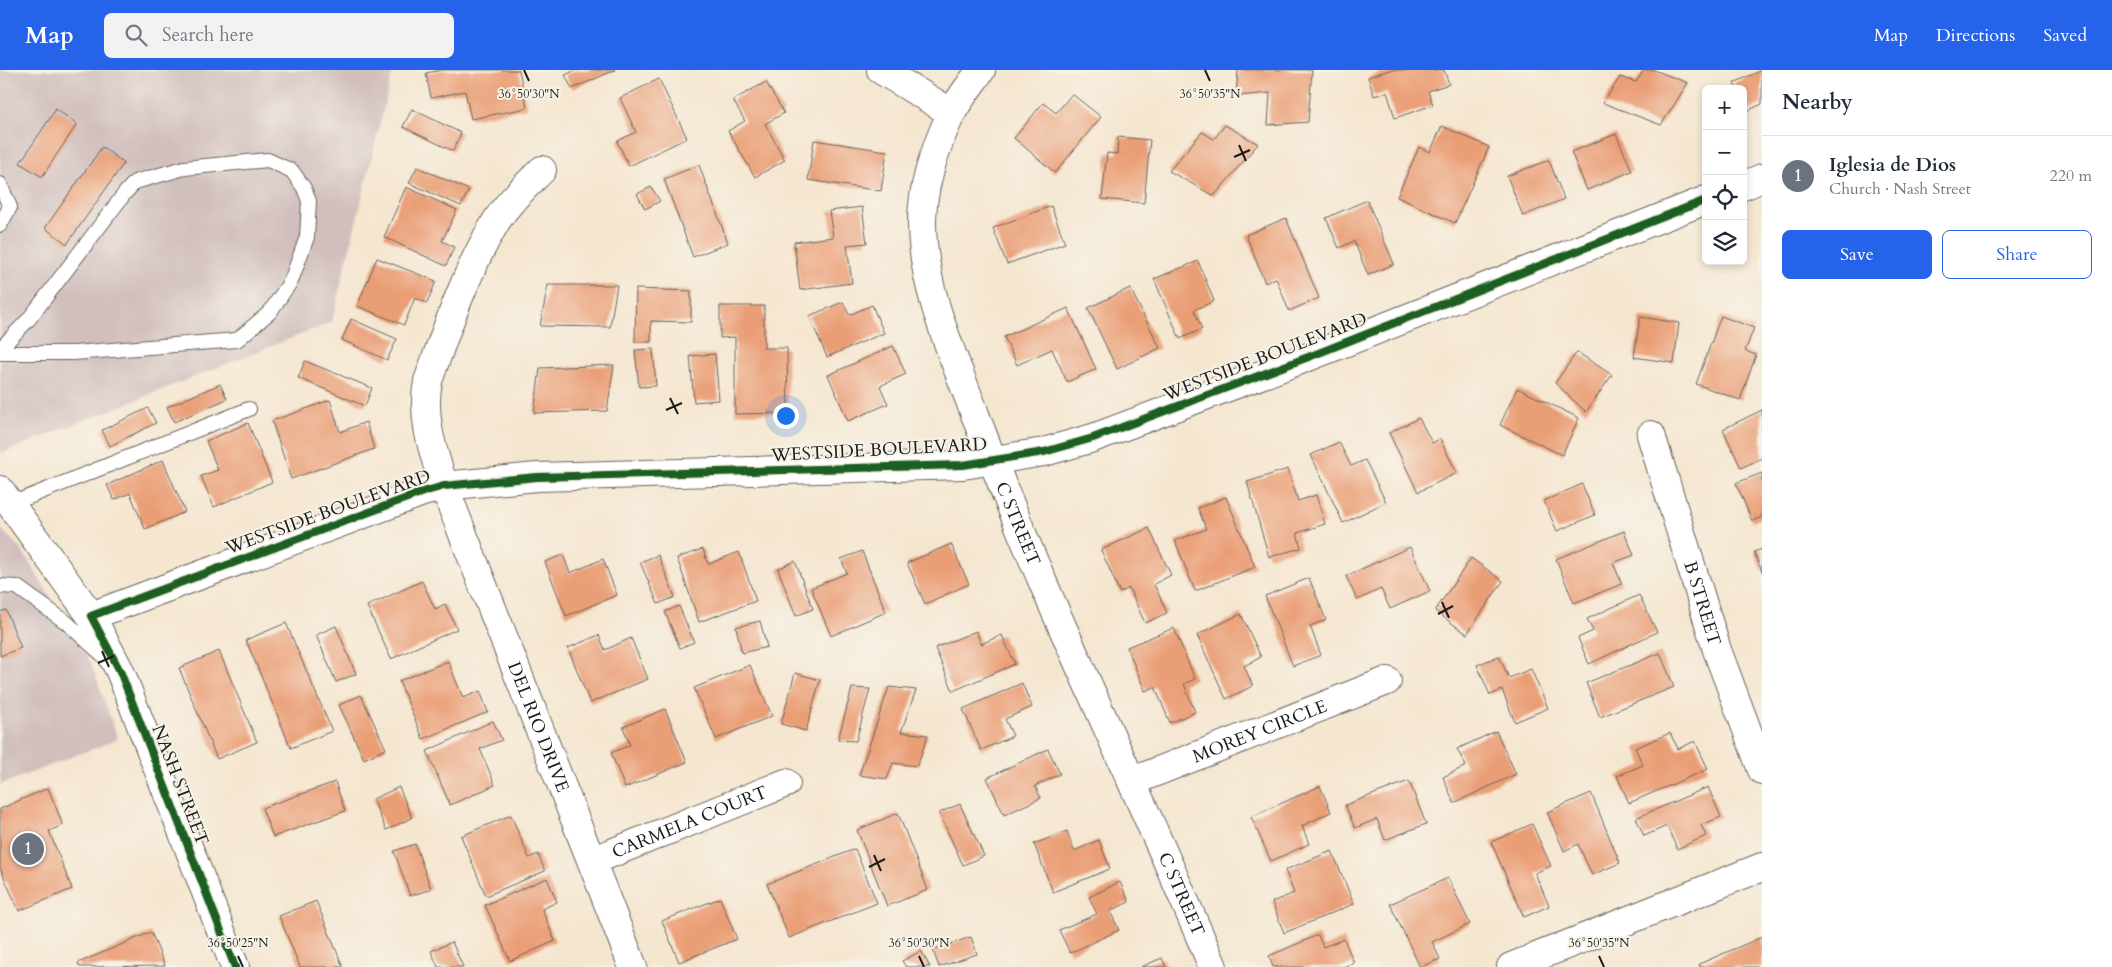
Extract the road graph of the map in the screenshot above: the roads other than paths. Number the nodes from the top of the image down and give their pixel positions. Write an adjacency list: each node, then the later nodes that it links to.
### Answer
1 (881, 70): 3 (street)
2 (981, 70): 3 (street, C STREET)
3 (952, 113): 13 (street, C STREET)
4 (542, 170): 14 (street, DEL RIO DRIVE)
5 (1762, 178): 7 (street)
6 (0, 184): 9 (lane)
7 (1747, 184)
8 (1702, 202): 13 (street, WESTSIDE BOULEVARD)
9 (0, 225)
10 (0, 351): 10 (lane)
11 (249, 409): 15 (lane)
12 (1652, 435): 20 (street, B STREET)
13 (993, 461): 14 (street, WESTSIDE BOULEVARD); 21 (street, C STREET)
14 (444, 486): 17 (street, WESTSIDE BOULEVARD); 23 (street, DEL RIO DRIVE)
15 (4, 495): 17 (street, NASH STREET)
16 (0, 586): 18 (lane)
17 (91, 616): 18 (street, NASH STREET)
18 (120, 671): 25 (street, NASH STREET)
19 (1387, 681): 21 (street, MOREY CIRCLE)
20 (1762, 770)
21 (1133, 781): 27 (street, C STREET)
22 (786, 783): 23 (street, CARMELA COURT)
23 (592, 861): 26 (street, DEL RIO DRIVE)
24 (1762, 867): 28 (street)
25 (235, 967)
26 (634, 967)
27 (1213, 967)
28 (1511, 967)

